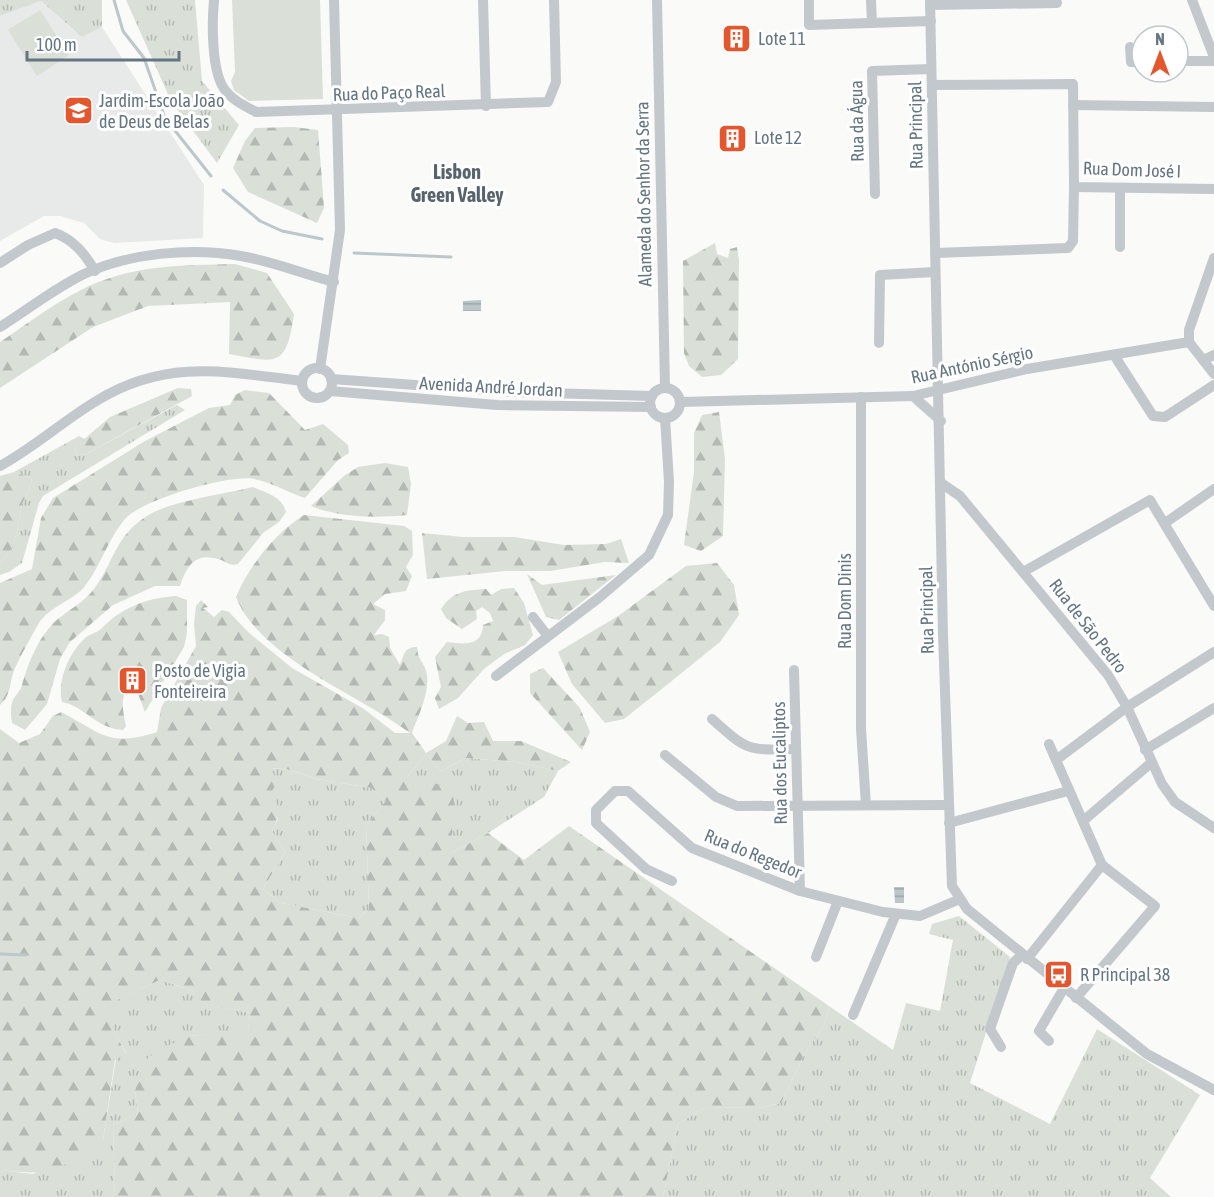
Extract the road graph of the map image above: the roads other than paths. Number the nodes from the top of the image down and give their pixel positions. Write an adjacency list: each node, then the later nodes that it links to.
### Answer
1 (214, 0): 20 (street, Rua do Paço Real)
2 (334, 0): 20 (street)
3 (483, 0): 18 (street)
4 (554, 0): 18 (street, Rua do Paço Real)
5 (657, 0): 43 (street, Alameda do Senhor da Serra)
6 (809, 0): 12 (street)
7 (871, 0): 12 (street)
8 (1192, 0): 13 (street)
9 (930, 3): 10 (street); 11 (street, Rua Principal)
10 (1057, 3)
11 (931, 21): 12 (street); 15 (street, Rua Principal)
12 (872, 23)
13 (1214, 59): 14 (street)
14 (1190, 60)
15 (932, 69): 16 (street, Rua Principal); 24 (street, Rua da Água)
16 (932, 85): 17 (street, Rua Dom José I); 26 (street, Rua Principal)
17 (1073, 105): 19 (street); 21 (street, Rua Dom José I)
18 (486, 106): 20 (street, Rua do Paço Real)
19 (1214, 106)
20 (338, 111): 31 (street)
21 (1074, 187): 22 (street, Rua Dom José I); 26 (street)
22 (1120, 188): 23 (street, Rua Dom José I); 25 (street)
23 (1214, 189)
24 (875, 194)
25 (1120, 247)
26 (935, 253): 30 (street, Rua Principal)
27 (0, 263): 29 (street)
28 (1213, 264): 33 (street)
29 (95, 271): 31 (street); 32 (street)
30 (935, 272): 34 (street); 44 (street, Rua Principal)
31 (334, 282): 38 (street)
32 (0, 327)
33 (1189, 342): 35 (street, Rua António Sérgio); 37 (street)
34 (879, 343)
35 (1114, 355): 42 (street); 44 (street, Rua António Sérgio)
36 (1214, 355): 37 (street)
37 (1203, 360): 39 (street)
38 (320, 369): 40 (street); 41 (street)
39 (1214, 374)
40 (302, 381): 41 (street); 51 (street)
41 (331, 385): 47 (street, Avenida André Jordan)
42 (1214, 385)
43 (665, 387): 47 (street); 48 (street)
44 (940, 391): 45 (street, Rua António Sérgio); 50 (street, Rua Principal)
45 (913, 396): 46 (street, Rua António Sérgio); 50 (street)
46 (861, 397): 48 (street, Rua António Sérgio); 73 (street, Rua Dom Dinis)
47 (651, 402): 49 (street)
48 (681, 402): 49 (street)
49 (665, 418): 58 (street)
50 (941, 421): 52 (street, Rua Principal)
51 (0, 466)
52 (941, 483): 55 (street, Rua de São Pedro); 74 (street, Rua Principal)
53 (1214, 489): 54 (street)
54 (1165, 523): 55 (street); 56 (street)
55 (1023, 572): 62 (street, Rua de São Pedro)
56 (1214, 606)
57 (533, 617): 58 (street)
58 (547, 635): 61 (street)
59 (1214, 652): 62 (street)
60 (794, 670): 66 (street, Rua dos Eucaliptos)
61 (496, 676)
62 (1127, 706): 67 (street, Rua de São Pedro); 69 (street)
63 (1214, 708): 67 (street)
64 (712, 719): 66 (street)
65 (1049, 744): 69 (street)
66 (796, 749): 72 (street, Rua dos Eucaliptos)
67 (1145, 750): 70 (street, Rua de São Pedro)
68 (665, 756): 72 (street)
69 (1056, 760): 71 (street)
70 (1151, 763): 75 (street); 77 (street, Rua de São Pedro)
71 (1068, 791): 75 (street); 76 (street)
72 (798, 805): 73 (street); 80 (street, Rua dos Eucaliptos)
73 (866, 805): 74 (street)
74 (948, 806): 76 (street, Rua Principal)
75 (1083, 821): 78 (street)
76 (949, 823): 81 (street, Rua Principal)
77 (1214, 828)
78 (1102, 865): 85 (street); 87 (street)
79 (672, 881): 80 (street, Rua do Regedor)
80 (800, 891): 82 (street, Rua do Regedor)
81 (960, 899): 83 (street, Rua do Regedor); 85 (street, Rua Principal)
82 (838, 901): 83 (street, Rua do Regedor); 84 (street)
83 (896, 914): 88 (street)
84 (816, 957)
85 (1024, 957): 86 (street, Rua Principal); 90 (street)
86 (1064, 988): 87 (street, Rua Principal); 89 (street)
87 (1076, 998): 91 (street, Rua Principal)
88 (853, 1015)
89 (1049, 1041)
90 (1001, 1047)
91 (1214, 1090)

